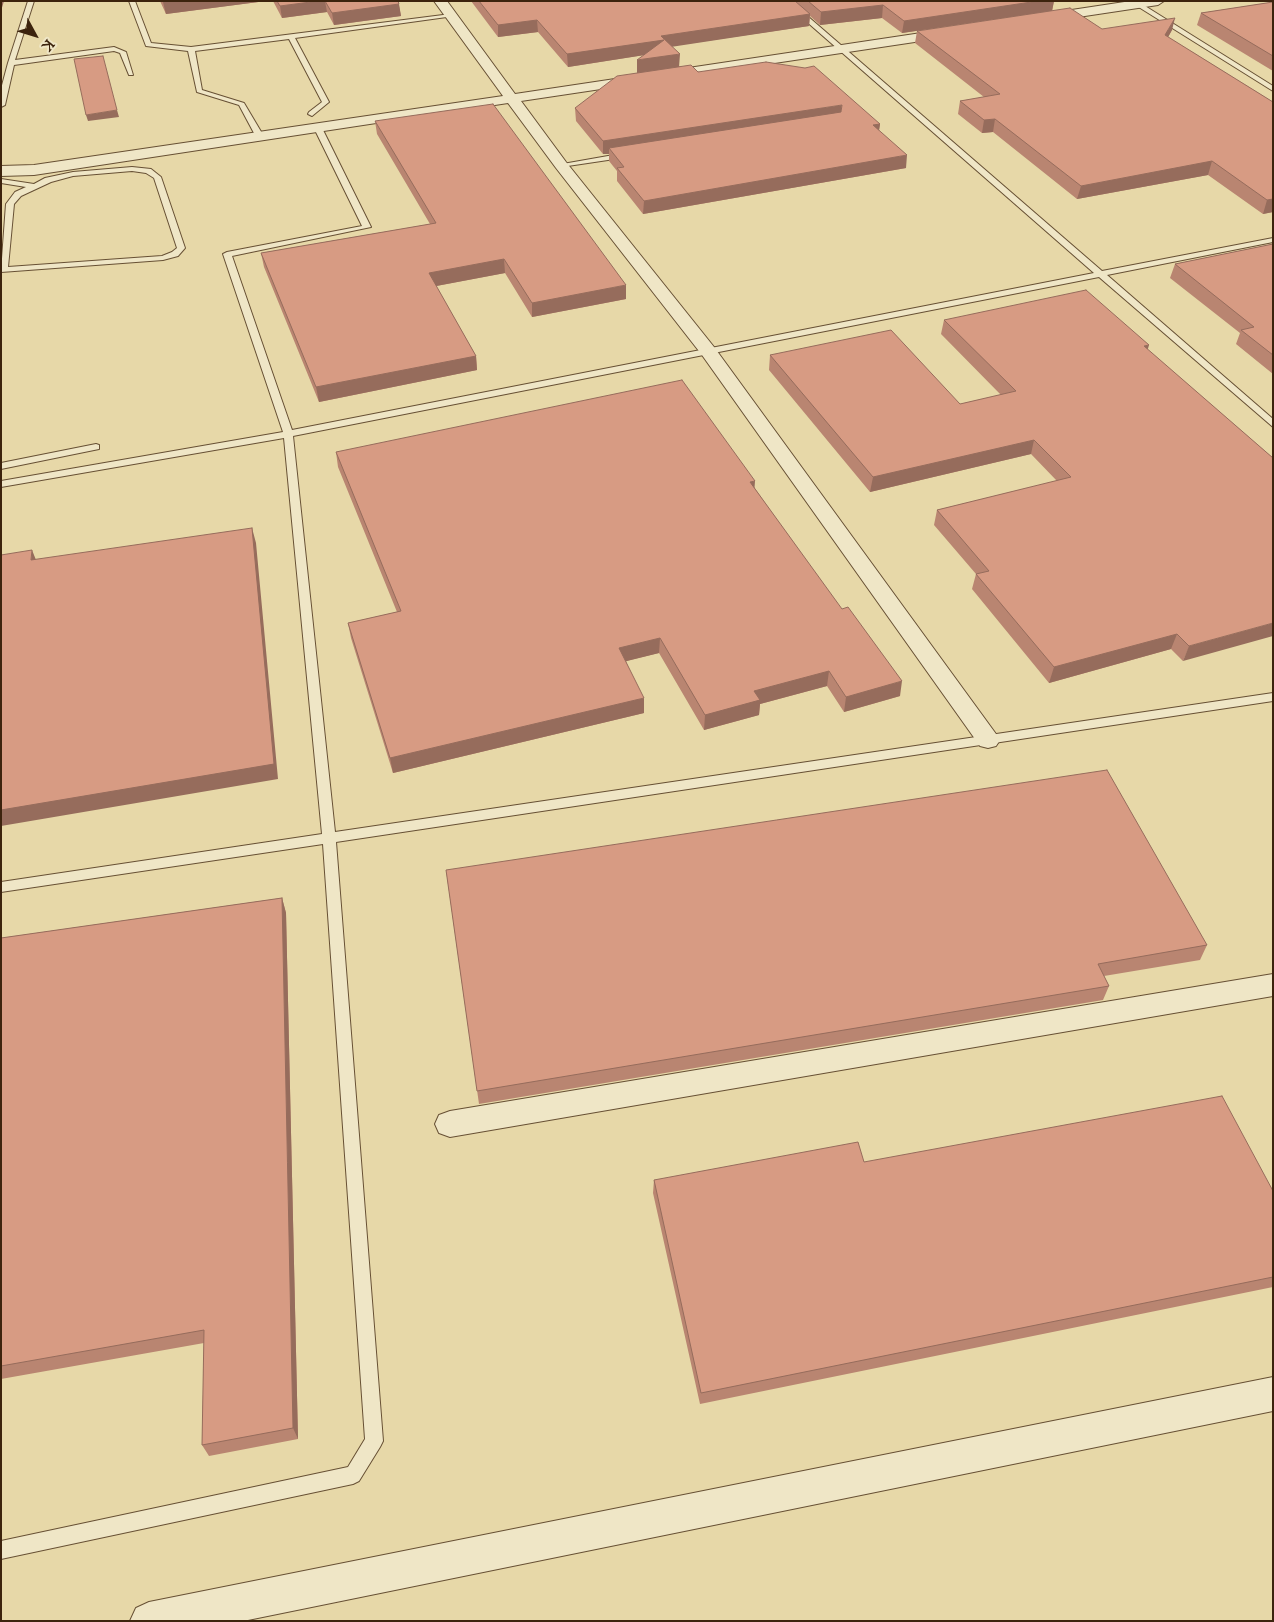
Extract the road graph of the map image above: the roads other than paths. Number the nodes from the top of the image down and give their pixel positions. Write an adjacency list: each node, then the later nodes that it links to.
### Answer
1 (31, 1): 15 (lane)
2 (132, 1): 13 (lane)
3 (440, 1): 9 (street)
4 (786, 1): 12 (lane)
5 (1086, 1): 8 (street)
6 (1158, 1): 7 (street)
7 (1134, 3): 10 (street); 17 (lane)
8 (1037, 8)
9 (451, 16): 11 (lane); 18 (street)
10 (1028, 21)
11 (291, 37): 13 (lane); 22 (lane)
12 (829, 38): 14 (lane); 14 (street); 18 (street)
13 (191, 49): 23 (lane)
14 (841, 49): 18 (street); 33 (lane)
15 (11, 62): 16 (lane); 19 (lane)
16 (131, 74)
17 (1273, 89)
18 (509, 92): 22 (street); 27 (street)
19 (1, 105)
20 (295, 117): 22 (street)
21 (269, 120): 23 (street)
22 (315, 120): 24 (street); 36 (lane)
23 (247, 123): 24 (lane)
24 (259, 135): 28 (street)
25 (630, 154): 27 (lane)
26 (1, 158): 28 (street)
27 (561, 165): 34 (street)
28 (1, 170)
29 (1, 181): 30 (lane)
30 (33, 186): 32 (lane); 32 (lane)
31 (1273, 240): 33 (lane)
32 (3, 270)
33 (1099, 275): 34 (lane); 35 (lane)
34 (708, 351): 36 (lane); 41 (street)
35 (1273, 424)
36 (288, 434): 39 (lane); 42 (lane)
37 (96, 446): 38 (lane)
38 (1, 466)
39 (1, 484)
40 (1273, 697): 41 (lane)
41 (988, 740): 42 (lane)
42 (328, 839): 43 (lane); 47 (lane)
43 (1, 887)
44 (1273, 985): 45 (street)
45 (450, 1124)
46 (1273, 1394): 48 (street)
47 (1, 1550)
48 (149, 1621)

